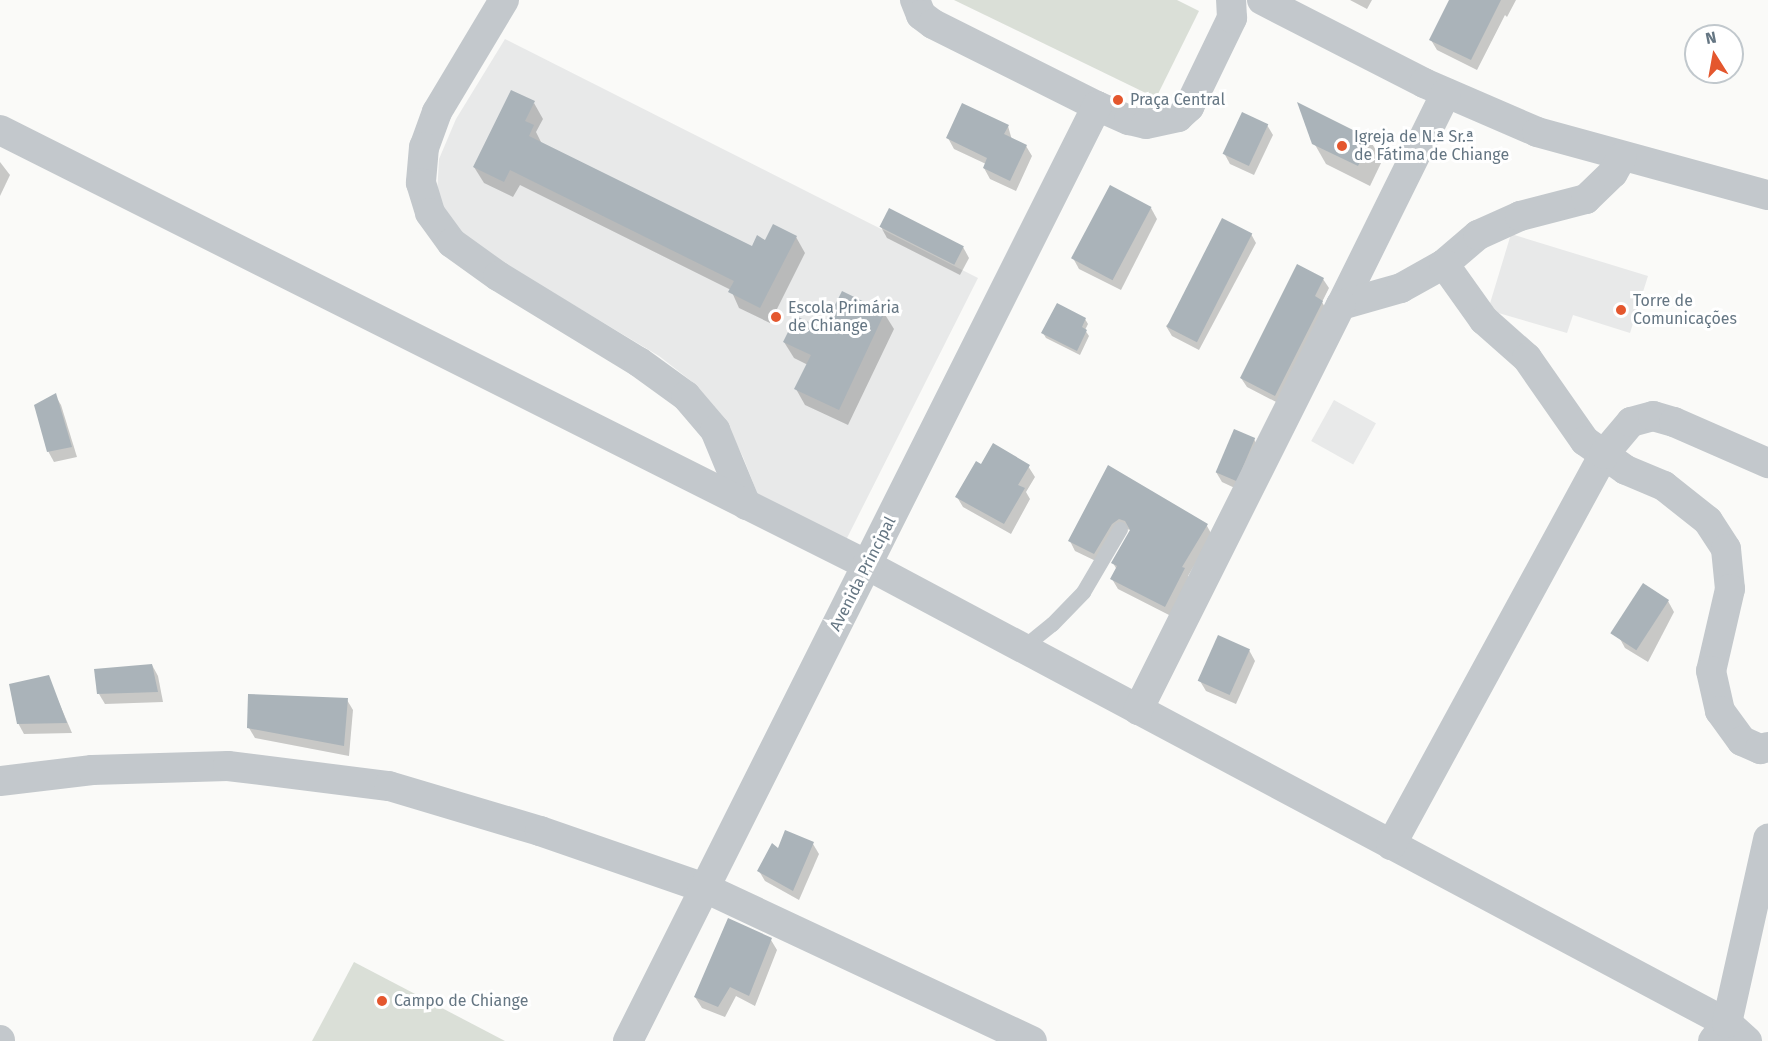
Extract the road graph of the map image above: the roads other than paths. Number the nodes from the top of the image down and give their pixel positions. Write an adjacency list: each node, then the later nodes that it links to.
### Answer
1 (504, 0): 14 (street)
2 (915, 0): 6 (street)
3 (1231, 0): 6 (street)
4 (1262, 0): 5 (street)
5 (1446, 93): 8 (street); 11 (street)
6 (1097, 106): 16 (street, Avenida Principal)
7 (0, 130): 14 (street)
8 (1622, 157): 9 (street); 10 (street)
9 (1768, 195)
10 (1444, 264): 11 (street); 12 (street)
11 (1341, 305): 18 (street)
12 (1604, 454): 13 (street); 19 (street); 22 (street)
13 (1768, 463)
14 (746, 505): 16 (street)
15 (1120, 530): 17 (lane)
16 (867, 565): 17 (street); 23 (street, Avenida Principal)
17 (1022, 648): 18 (street)
18 (1138, 710): 22 (street)
19 (1768, 747)
20 (0, 781): 23 (street)
21 (1768, 839): 24 (street)
22 (1391, 845): 24 (street)
23 (705, 888): 25 (street, Avenida Principal); 26 (street)
24 (1729, 1035)
25 (628, 1041)
26 (1032, 1041)

